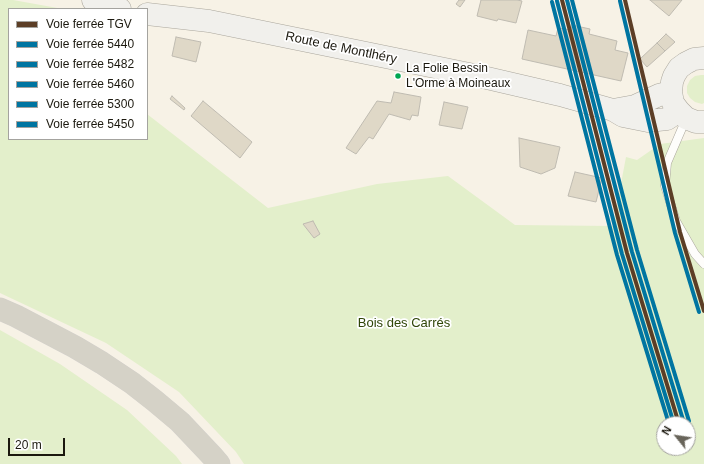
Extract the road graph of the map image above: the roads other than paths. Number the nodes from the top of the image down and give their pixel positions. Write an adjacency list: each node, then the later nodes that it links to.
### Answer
1 (93, 0): 3 (main road)
2 (144, 0): 5 (main road, Route de Montlhéry)
3 (117, 8)
4 (148, 14): 5 (main road, Route de Montlhéry)
5 (209, 21): 7 (main road, Route de Montlhéry)
6 (701, 53): 7 (main road)
7 (685, 111): 8 (lane)
8 (704, 264)
9 (0, 309): 10 (highway)
10 (219, 464)

